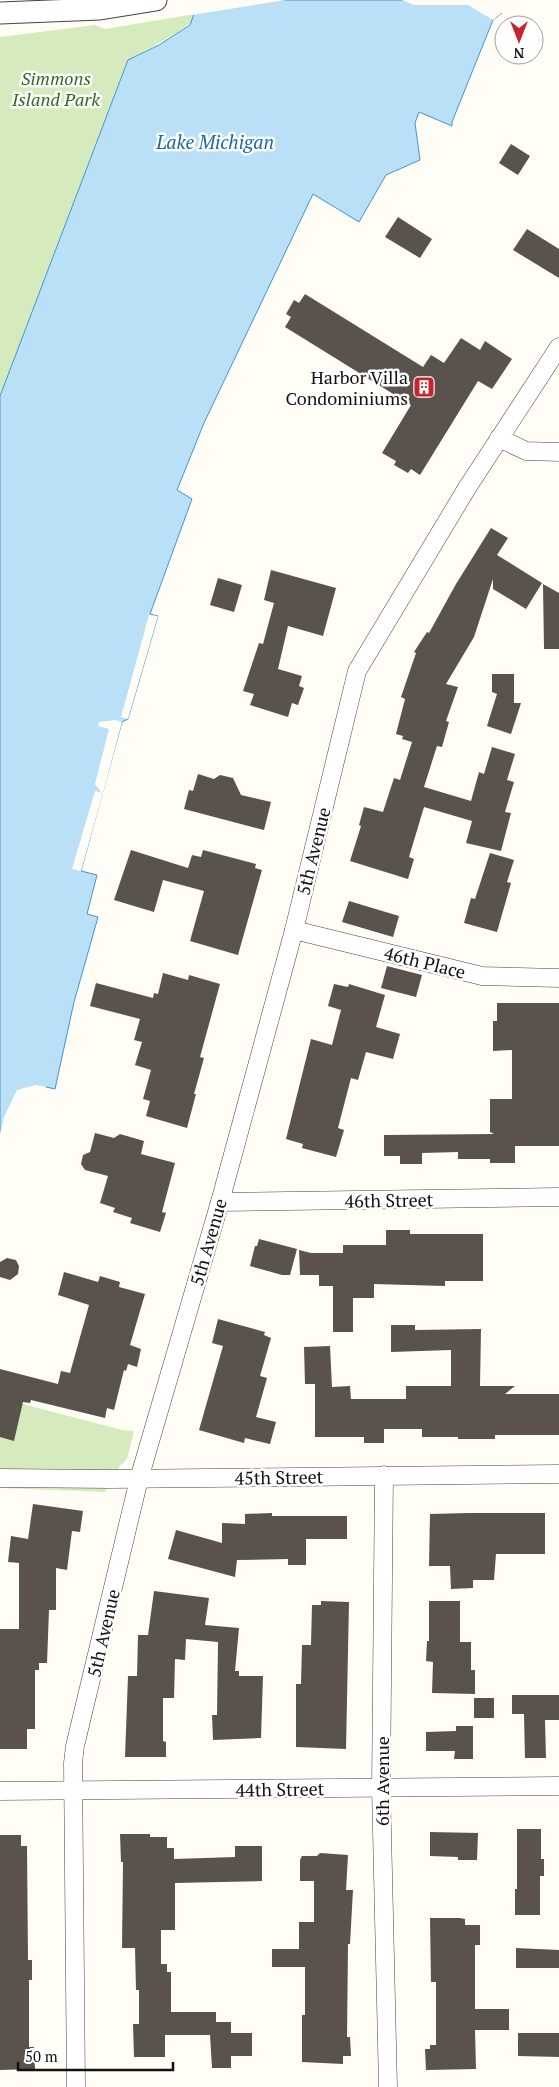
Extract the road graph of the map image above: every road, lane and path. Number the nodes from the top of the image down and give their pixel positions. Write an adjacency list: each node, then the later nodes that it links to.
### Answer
1 (156, 0): 2 (street)
2 (0, 13)
3 (559, 347): 4 (street, 5th Avenue)
4 (499, 438): 5 (street); 6 (street, 5th Avenue)
5 (559, 452)
6 (294, 930): 7 (street, 46th Place); 9 (street, 5th Avenue)
7 (559, 978)
8 (559, 1197): 9 (street, 46th Street)
9 (220, 1202): 13 (street, 5th Avenue)
10 (559, 1474): 11 (street, 45th Street)
11 (384, 1475): 13 (street, 45th Street); 15 (street, 6th Avenue)
12 (0, 1478): 13 (street, 45th Street)
13 (139, 1479): 16 (street, 5th Avenue)
14 (559, 1786): 15 (street, 44th Street)
15 (381, 1788): 16 (street, 44th Street); 19 (street, 6th Avenue)
16 (73, 1790): 17 (street, 44th Street); 18 (street, 5th Avenue)
17 (0, 1791)
18 (76, 2087)
19 (388, 2087)

